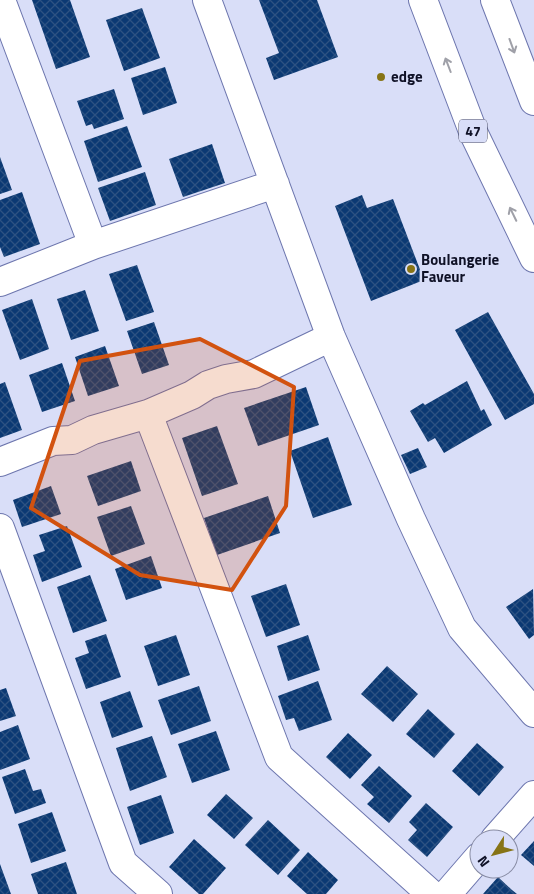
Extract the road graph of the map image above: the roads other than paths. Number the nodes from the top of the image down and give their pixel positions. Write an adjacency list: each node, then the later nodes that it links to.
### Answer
1 (1, 0): 7 (street)
2 (207, 0): 6 (street)
3 (423, 0): 8 (street, 47, one-way to 3)
4 (495, 0): 5 (street, one-way to 5)
5 (534, 101)
6 (274, 184): 7 (street); 10 (street)
7 (94, 246): 9 (street)
8 (534, 258)
9 (0, 282)
10 (331, 337): 11 (street); 14 (street)
11 (148, 414): 12 (street); 19 (street)
12 (0, 462)
13 (0, 528): 18 (street)
14 (534, 713)
15 (534, 795): 16 (street)
16 (504, 829)
17 (469, 869): 20 (street)
18 (158, 894)
19 (431, 894)
20 (447, 894)

